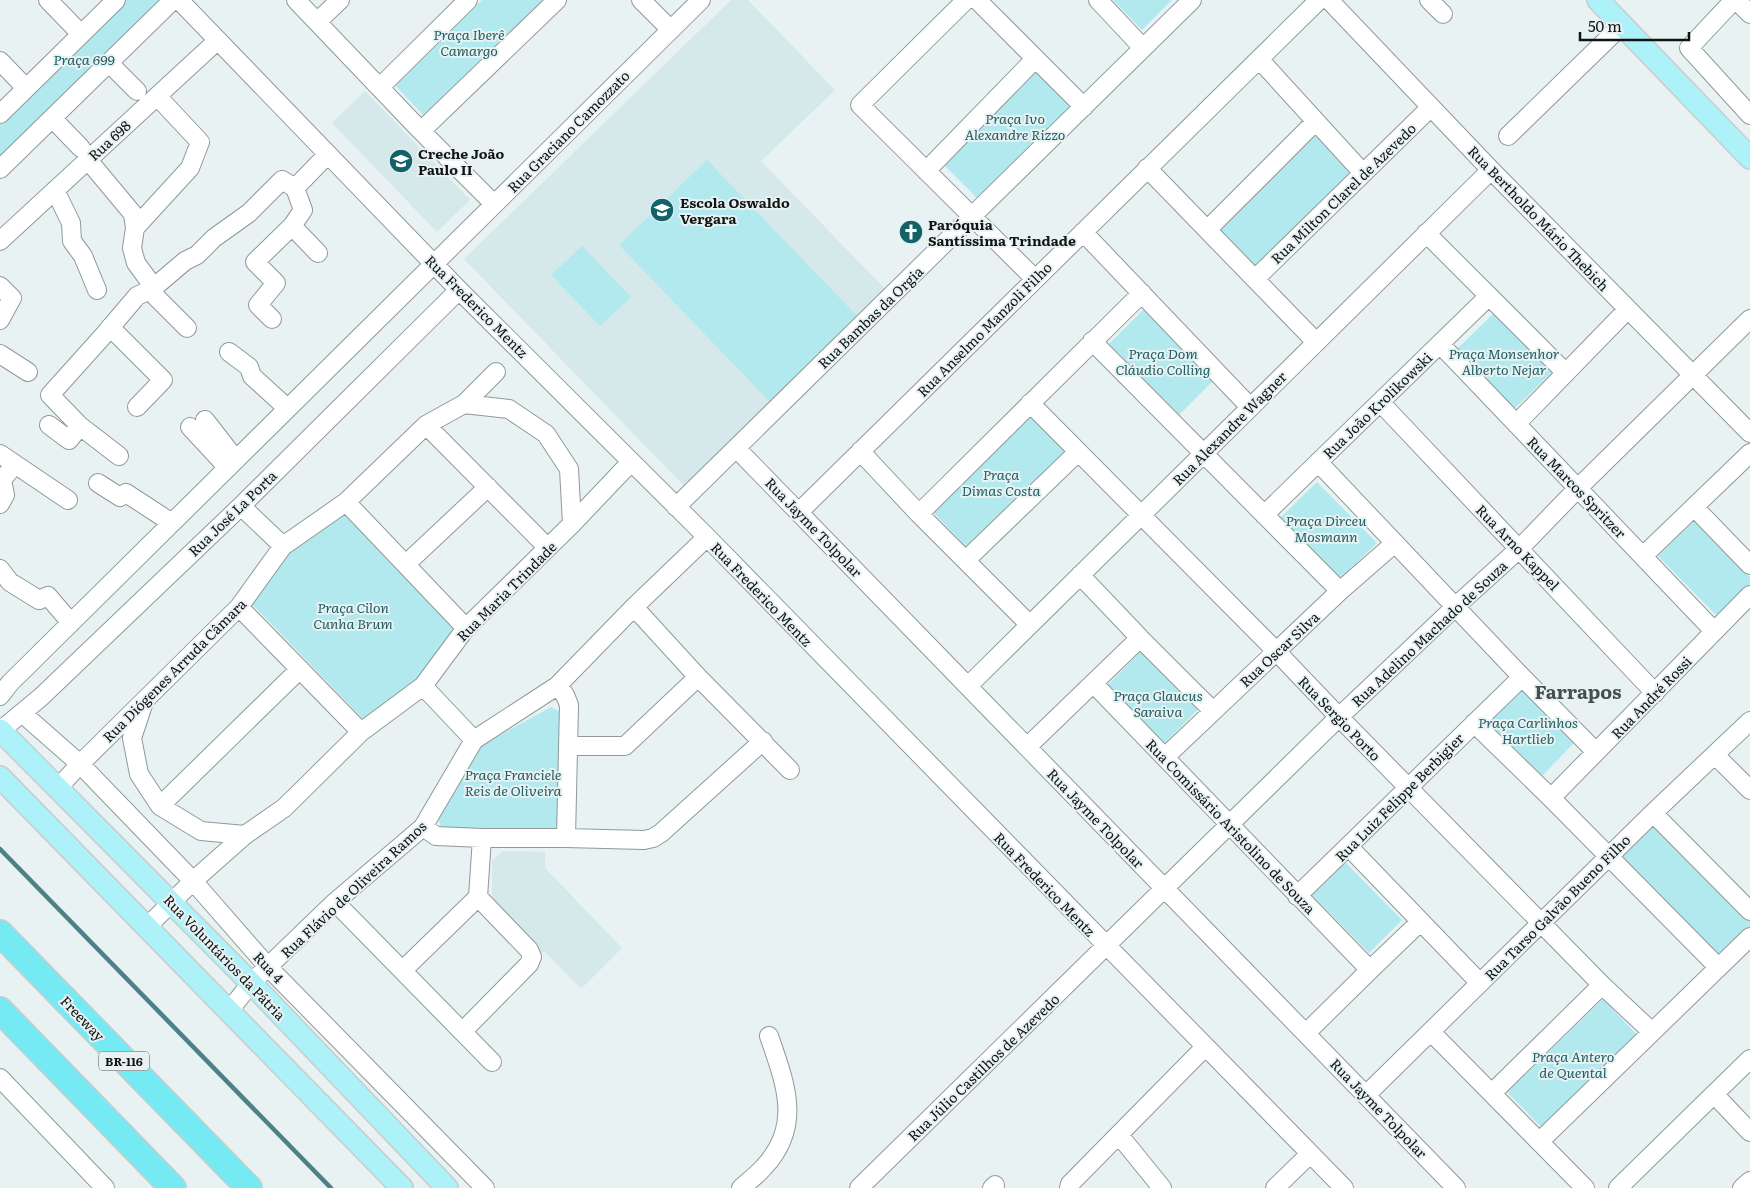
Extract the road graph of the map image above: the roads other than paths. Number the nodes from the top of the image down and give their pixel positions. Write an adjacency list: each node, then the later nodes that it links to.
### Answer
1 (48, 0): 25 (street)
2 (116, 0): 25 (street)
3 (173, 0): 31 (street)
4 (179, 0): 26 (street, Rua Frederico Mentz)
5 (296, 0): 22 (street)
6 (340, 0): 22 (street)
7 (468, 0): 32 (street)
8 (557, 0): 42 (street)
9 (641, 0): 24 (street)
10 (701, 0): 24 (street, Rua Graciano Camozzato)
11 (966, 0): 50 (street)
12 (978, 0): 28 (street)
13 (1098, 0): 27 (street)
14 (1192, 0): 27 (street, Rua Bambas da Orgia)
15 (1318, 0): 29 (street, Rua Anselmo Manzoli Filho)
16 (1329, 0): 37 (street, Rua Bertholdo Mário Thebich)
17 (1429, 0): 20 (street)
18 (1598, 0): 23 (main road)
19 (1735, 0): 21 (street); 39 (street)
20 (1442, 14)
21 (1750, 14)
22 (318, 22): 32 (street)
23 (1622, 25): 43 (street); 46 (main road)
24 (671, 30): 54 (street, Rua Graciano Camozzato)
25 (81, 34): 33 (street)
26 (218, 40): 35 (street, Rua 698); 45 (street, Rua Frederico Mentz)
27 (1144, 48): 36 (street, Rua Bambas da Orgia)
28 (1036, 59): 36 (street); 50 (street)
29 (1259, 59): 41 (street); 47 (street, Rua Anselmo Manzoli Filho)
30 (0, 61): 33 (street)
31 (109, 63): 34 (street); 40 (street)
32 (380, 87): 42 (street)
33 (26, 88): 38 (street)
34 (137, 91)
35 (157, 96): 44 (street, Rua 698); 57 (street)
36 (1084, 107): 55 (street, Rua Bambas da Orgia)
37 (1431, 107): 49 (street, Rua Bertholdo Mário Thebich); 51 (street, Rua Milton Clarel de Azevedo)
38 (0, 114)
39 (1750, 115)
40 (52, 118): 44 (street); 48 (street)
41 (1316, 122): 51 (street); 58 (street)
42 (421, 131): 54 (street)
43 (1508, 136)
44 (85, 154): 53 (street, Rua 698); 57 (street)
45 (328, 154): 52 (street); 63 (street, Rua Frederico Mentz)
46 (1750, 158)
47 (1147, 168): 58 (street); 59 (street, Rua Anselmo Manzoli Filho)
48 (0, 169)
49 (1491, 170): 60 (street, Rua Alexandre Wagner); 72 (street, Rua Bertholdo Mário Thebich)
50 (926, 171): 55 (street)
51 (1363, 172): 64 (street, Rua Milton Clarel de Azevedo)
52 (295, 188): 56 (street); 68 (street)
53 (55, 190): 61 (street, Rua 698); 67 (street)
54 (494, 204): 63 (street, Rua Graciano Camozzato)
55 (972, 217): 65 (street); 99 (street, Rua Bambas da Orgia)
56 (292, 226): 62 (street); 73 (street)
57 (135, 228): 68 (street)
58 (1207, 230): 64 (street)
59 (1083, 232): 65 (street, Rua Anselmo Manzoli Filho); 70 (street)
60 (1426, 233): 71 (street); 79 (street, Rua Alexandre Wagner)
61 (0, 241)
62 (318, 253)
63 (434, 263): 69 (street, Rua Frederico Mentz); 91 (street)
64 (1254, 279): 79 (street)
65 (1034, 280): 100 (street, Rua Anselmo Manzoli Filho)
66 (0, 286): 75 (street)
67 (97, 290)
68 (152, 290): 76 (street); 77 (street)
69 (459, 290): 106 (street, Rua Frederico Mentz); 116 (street, Rua José La Porta)
70 (1142, 293): 78 (street); 92 (street)
71 (1489, 296): 80 (street, Rua João Krolikowski); 85 (street)
72 (1628, 309): 85 (street); 86 (street, Rua Bertholdo Mário Thebich)
73 (272, 319)
74 (1750, 319): 86 (street, Rua Adelino Machado de Souza)
75 (0, 320)
76 (110, 327): 90 (street); 97 (street)
77 (187, 328)
78 (1092, 341): 88 (street); 103 (street)
79 (1316, 342): 92 (street, Rua Alexandre Wagner)
80 (1440, 344): 87 (street, Rua João Krolikowski); 94 (street, Rua Marcos Spritzer)
81 (230, 352): 91 (street)
82 (0, 354): 83 (street)
83 (28, 372)
84 (496, 372): 89 (street, Rua Diógenes Arruda Câmara)
85 (1566, 373): 94 (street)
86 (1692, 375): 98 (street, Rua Bertholdo Mário Thebich); 112 (street, Rua Adelino Machado de Souza)
87 (1380, 402): 107 (street, Rua João Krolikowski); 129 (street, Rua Arno Kappel)
88 (1030, 403): 101 (street, Rua Sergio Porto); 120 (street)
89 (464, 404): 95 (street, Rua Diógenes Arruda Câmara); 124 (street)
90 (137, 407)
91 (287, 408): 109 (street)
92 (1250, 408): 103 (street, Rua Alexandre Wagner)
93 (197, 423): 109 (street)
94 (1516, 424): 112 (street, Rua Marcos Spritzer)
95 (426, 425): 111 (street); 114 (street, Rua Diógenes Arruda Câmara)
96 (49, 426): 97 (street)
97 (80, 426): 105 (street)
98 (1750, 433)
99 (736, 448): 117 (street, Rua Bambas da Orgia); 119 (street, Rua Jayme Tolpolar)
100 (860, 451): 119 (street, Rua Anselmo Manzoli Filho); 120 (street)
101 (1078, 452): 121 (street, Rua Sergio Porto); 131 (street)
102 (1750, 452): 118 (street)
103 (1204, 453): 121 (street, Rua Alexandre Wagner); 122 (street)
104 (0, 454): 108 (street)
105 (119, 456)
106 (631, 462): 117 (street, Rua Frederico Mentz); 124 (street, Rua Maria Trindade)
107 (1318, 462): 122 (street, Rua João Krolikowski); 126 (street)
108 (15, 464): 113 (street); 115 (street)
109 (232, 464): 123 (street)
110 (98, 483): 123 (street)
111 (488, 487): 128 (street); 132 (street)
112 (1578, 488): 129 (street, Rua Adelino Machado de Souza); 130 (street, Rua Marcos Spritzer)
113 (68, 500)
114 (346, 502): 127 (street, Rua Diógenes Arruda Câmara); 132 (street)
115 (0, 504)
116 (241, 506): 127 (street); 158 (street, Rua José La Porta)
117 (676, 507): 125 (street, Rua Frederico Mentz)
118 (1694, 507): 130 (street); 133 (street)
119 (799, 512): 153 (street, Rua Jayme Tolpolar)
120 (919, 514): 131 (street)
121 (1141, 515): 135 (street, Rua Alexandre Wagner); 146 (street, Rua Sergio Porto)
122 (1264, 515): 136 (street)
123 (172, 523): 141 (street)
124 (572, 524): 128 (street, Rua Maria Trindade)
125 (707, 537): 139 (street, Rua Flávio de Oliveira Ramos); 199 (street, Rua Frederico Mentz)
126 (1395, 543): 136 (street, Rua Oscar Silva); 140 (street)
127 (283, 546): 138 (street, Rua Diógenes Arruda Câmara)
128 (548, 548): 143 (street, Rua Maria Trindade)
129 (1519, 549): 140 (street, Rua Adelino Machado de Souza); 154 (street, Rua Arno Kappel)
130 (1643, 556): 144 (street, Rua Marcos Spritzer)
131 (966, 560): 142 (street)
132 (406, 564): 143 (street)
133 (1750, 565)
134 (0, 568): 141 (street)
135 (1080, 576): 142 (street, Rua Alexandre Wagner); 145 (street)
136 (1340, 591): 146 (street, Rua Oscar Silva)
137 (1750, 595): 144 (street, Rua André Rossi)
138 (239, 607): 147 (street); 156 (street, Rua Diógenes Arruda Câmara)
139 (634, 607): 148 (street); 152 (street, Rua Flávio de Oliveira Ramos)
140 (1454, 607): 149 (street); 159 (street, Rua Adelino Machado de Souza)
141 (71, 623): 155 (street)
142 (1030, 625): 153 (street, Rua Alexandre Wagner)
143 (466, 628): 151 (street, Rua Maria Trindade)
144 (1714, 631): 154 (street, Rua André Rossi)
145 (1140, 638): 150 (street); 157 (street)
146 (1277, 652): 157 (street, Rua Oscar Silva); 159 (street, Rua Sergio Porto)
147 (300, 669): 163 (street); 178 (street)
148 (698, 677): 165 (street); 166 (street)
149 (1522, 677): 161 (street, Rua Luiz Felippe Berbigier); 168 (street)
150 (1093, 683): 167 (street); 170 (street, Rua Comissário Aristolino de Souza)
151 (424, 686): 163 (street, Rua Maria Trindade); 164 (street)
152 (557, 686): 164 (street, Rua Flávio de Oliveira Ramos); 166 (street)
153 (968, 686): 167 (street, Rua Jayme Tolpolar)
154 (1655, 693): 168 (street, Rua André Rossi)
155 (0, 696)
156 (144, 701): 171 (street, Rua Diógenes Arruda Câmara); 178 (street)
157 (1213, 711): 170 (street, Rua Oscar Silva)
158 (23, 714): 162 (street, Rua José La Porta); 171 (street, Rua 4)
159 (1339, 717): 175 (street, Rua Sergio Porto); 180 (street, Rua Adelino Machado de Souza)
160 (1750, 721): 169 (street, Rua Tarso Galvão Bueno Filho)
161 (1474, 723): 175 (street, Rua Luiz Felippe Berbigier); 177 (street)
162 (1, 731): 174 (main road, Rua Voluntários da Pátria)
163 (361, 732): 182 (street, Rua Maria Trindade)
164 (474, 740): 181 (street, Rua Flávio de Oliveira Ramos)
165 (763, 741): 172 (street); 184 (street)
166 (568, 746): 184 (street)
167 (1027, 747): 188 (street, Rua Jayme Tolpolar)
168 (1596, 752): 177 (street, Rua André Rossi)
169 (1715, 755): 176 (street); 179 (street, Rua Tarso Galvão Bueno Filho)
170 (1165, 757): 180 (street, Rua Comissário Aristolino de Souza)
171 (80, 764): 174 (street); 187 (street, Rua 4)
172 (790, 770)
173 (0, 777): 196 (main road)
174 (58, 788): 191 (main road, Rua Voluntários da Pátria)
175 (1408, 788): 185 (street, Rua Luiz Felippe Berbigier); 195 (street, Rua Sergio Porto)
176 (1750, 790)
177 (1551, 798): 186 (street)
178 (160, 806): 182 (street)
179 (1653, 813): 186 (street, Rua Tarso Galvão Bueno Filho); 193 (street)
180 (1229, 826): 188 (street, Rua Adelino Machado de Souza); 189 (street, Rua Comissário Aristolino de Souza)
181 (423, 827): 183 (street); 192 (street, Rua Flávio de Oliveira Ramos)
182 (245, 835): 187 (street, Rua Maria Trindade)
183 (482, 838): 184 (street); 190 (street)
184 (566, 838)
185 (1349, 847): 189 (street, Rua Luiz Felippe Berbigier); 194 (street)
186 (1608, 857): 195 (street, Rua Tarso Galvão Bueno Filho); 200 (street)
187 (193, 881): 191 (street, Rua Maria Trindade); 201 (street, Rua 4)
188 (1165, 889): 199 (street, Rua Adelino Machado de Souza); 213 (street, Rua Jayme Tolpolar)
189 (1297, 896): 203 (street, Rua Comissário Aristolino de Souza)
190 (478, 897): 202 (street); 210 (street)
191 (171, 902): 196 (street, Rua Maria Trindade); 204 (main road, Rua Voluntários da Pátria)
192 (335, 902): 201 (street, Rua Flávio de Oliveira Ramos); 202 (street)
193 (1750, 912)
194 (1420, 922): 203 (street); 205 (street)
195 (1542, 922): 205 (street, Rua Tarso Galvão Bueno Filho); 206 (street, Rua Sergio Porto)
196 (146, 927): 208 (main road)
197 (0, 934): 230 (highway, Freeway / BR-116)
198 (1750, 937): 200 (street)
199 (1106, 947): 215 (street, Rua Frederico Mentz); 235 (street, Rua Júlio Castilhos de Azevedo)
200 (1718, 967): 212 (street)
201 (269, 968): 204 (street, Rua Flávio de Oliveira Ramos); 233 (street, Rua 4)
202 (403, 970): 210 (street)
203 (1370, 970): 213 (street)
204 (251, 983): 208 (street, Rua Flávio de Oliveira Ramos); 232 (main road, Rua Voluntários da Pátria)
205 (1480, 984): 211 (street, Rua Tarso Galvão Bueno Filho)
206 (1602, 985): 212 (street, Rua Sergio Porto); 220 (street)
207 (0, 1010): 217 (highway)
208 (229, 1011): 231 (main road)
209 (0, 1026): 217 (highway)
210 (463, 1031): 218 (street)
211 (1431, 1032): 220 (street); 222 (street, Rua Tarso Galvão Bueno Filho)
212 (1652, 1032): 225 (street)
213 (1306, 1033): 222 (street, Rua Jayme Tolpolar)
214 (769, 1036): 234 (street)
215 (1205, 1047): 224 (street); 226 (street, Rua Frederico Mentz)
216 (1750, 1059): 221 (street)
217 (49, 1062): 229 (highway)
218 (492, 1062)
219 (1, 1082): 228 (street)
220 (1492, 1093): 225 (street)
221 (1714, 1094): 223 (street); 242 (street)
222 (1366, 1095): 240 (street, Rua Jayme Tolpolar)
223 (1750, 1132)
224 (1119, 1134): 236 (street); 237 (street)
225 (1540, 1142): 241 (street)
226 (1310, 1154): 238 (street); 239 (street, Rua Frederico Mentz)
227 (1750, 1181): 243 (street)
228 (105, 1188)
229 (173, 1188)
230 (249, 1188)
231 (402, 1188)
232 (447, 1188)
233 (484, 1188)
234 (741, 1188)
235 (859, 1188)
236 (1070, 1188)
237 (1162, 1188)
238 (1275, 1188)
239 (1344, 1188)
240 (1456, 1188)
241 (1585, 1188)
242 (1618, 1188)
243 (1742, 1188)

